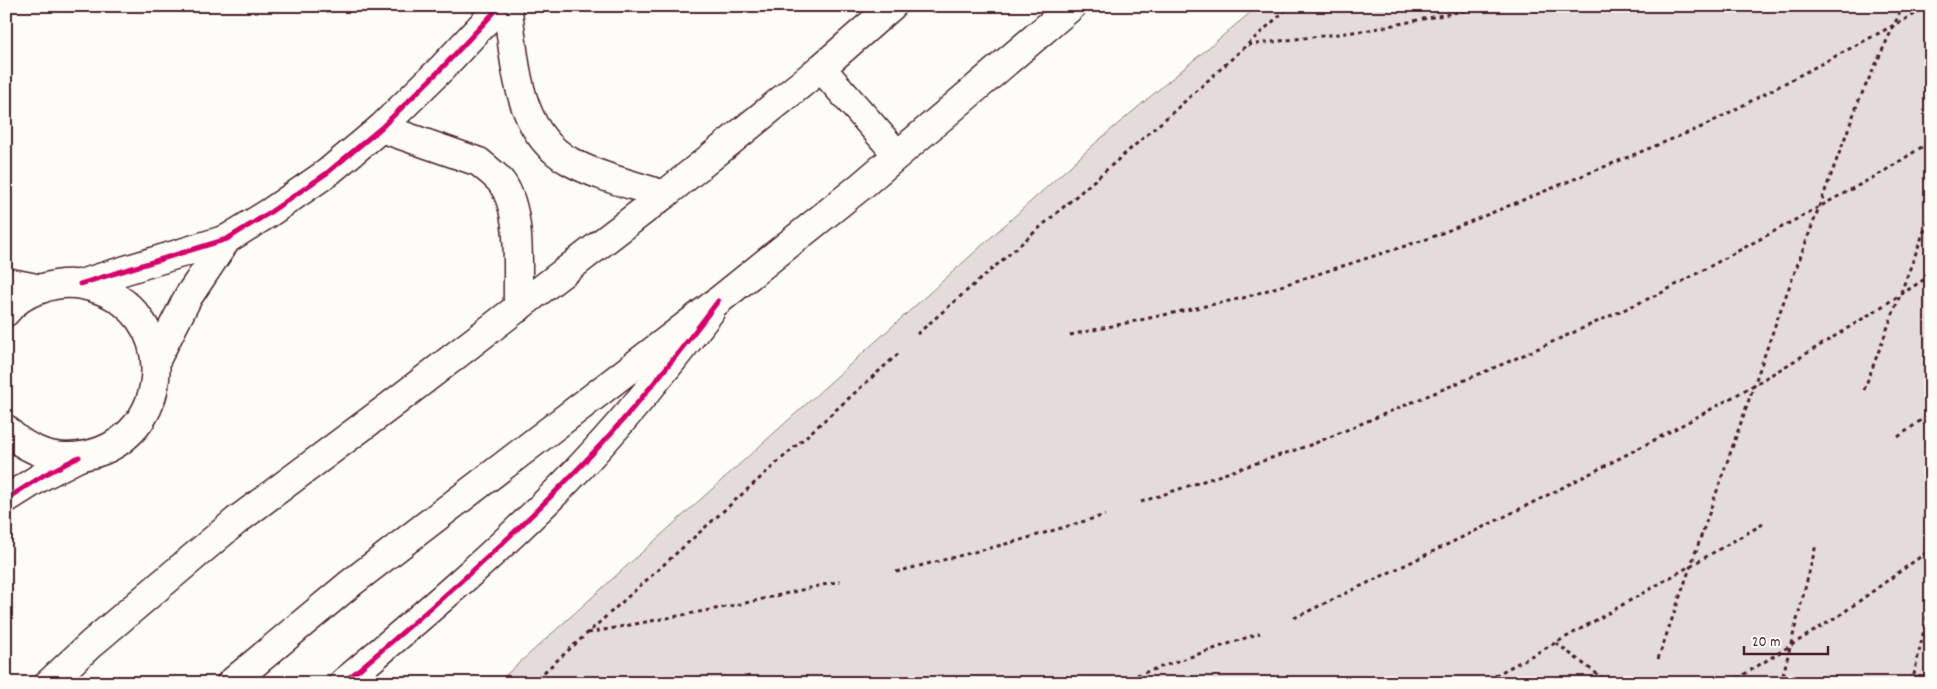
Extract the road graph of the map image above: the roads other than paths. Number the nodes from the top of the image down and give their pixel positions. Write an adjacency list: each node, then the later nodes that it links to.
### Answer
1 (500, 6): 6 (street)
2 (507, 6): 8 (street)
3 (892, 6): 5 (street)
4 (1072, 6): 7 (street)
5 (821, 68): 7 (street); 8 (street)
6 (381, 128): 9 (street); 14 (street)
7 (897, 154): 13 (street)
8 (664, 195): 14 (street)
9 (227, 239): 11 (street); 16 (street)
10 (6, 282): 12 (street)
11 (80, 284): 12 (street); 16 (street)
12 (41, 288): 15 (street)
13 (718, 301): 21 (street); 22 (street)
14 (518, 308): 20 (street)
15 (6, 312)
16 (156, 360): 18 (street)
17 (6, 430): 18 (street)
18 (79, 457): 19 (street)
19 (6, 499)
20 (49, 683)
21 (230, 683)
22 (343, 683)

